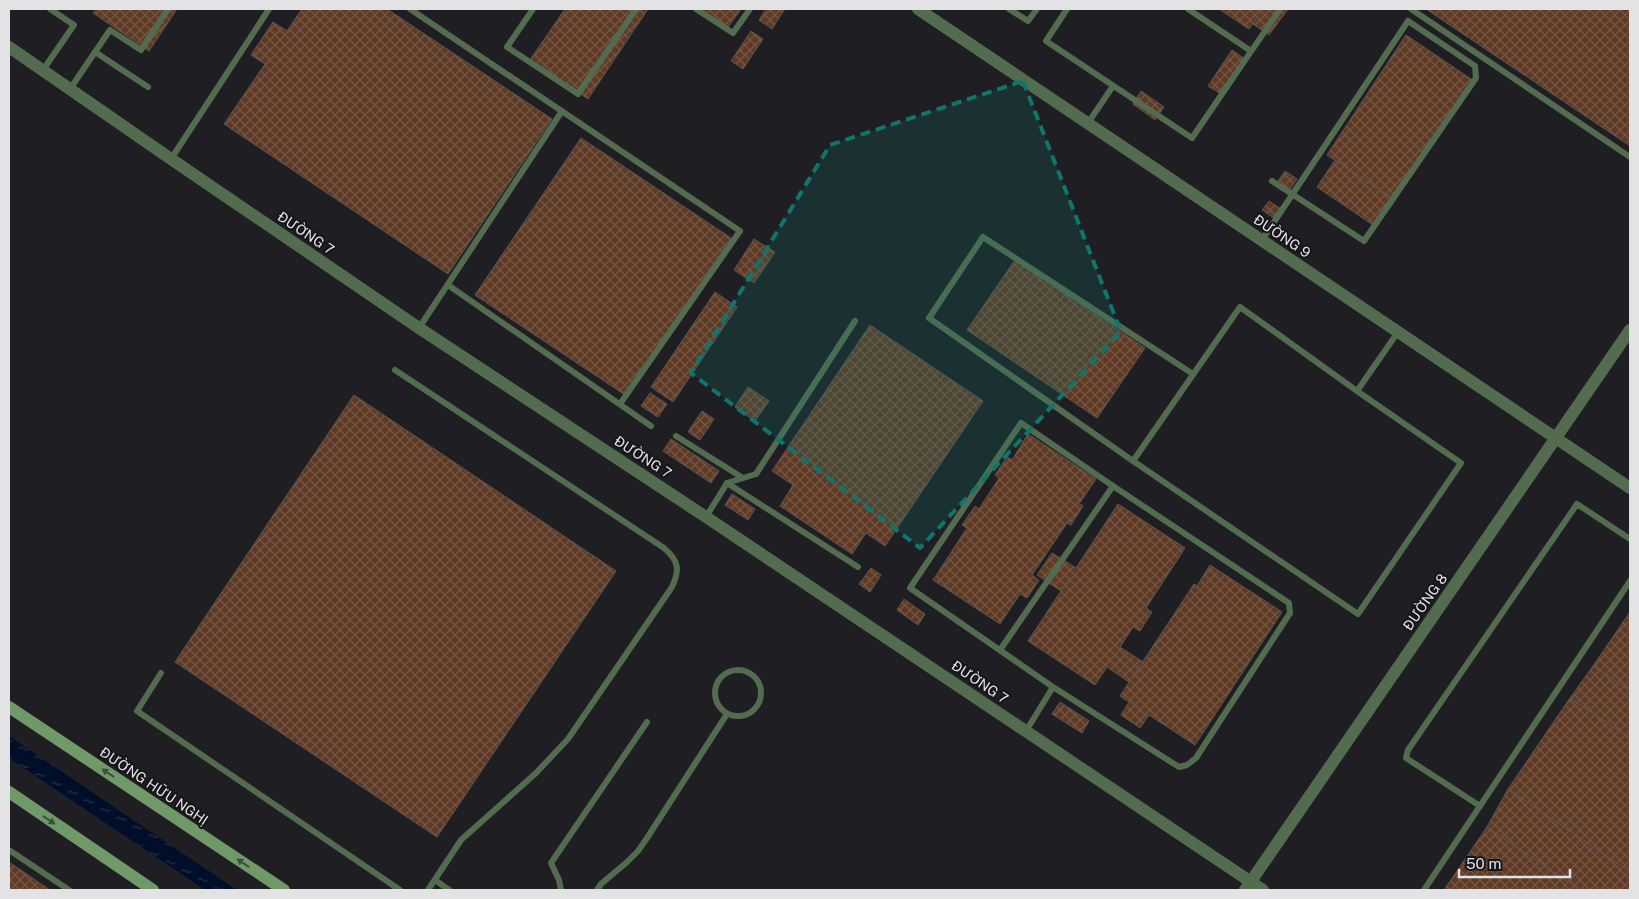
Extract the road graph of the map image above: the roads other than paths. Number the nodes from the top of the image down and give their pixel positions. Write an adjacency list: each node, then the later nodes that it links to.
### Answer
1 (50, 9): 19 (lane)
2 (168, 9): 18 (lane)
3 (269, 9): 26 (lane)
4 (410, 9): 23 (lane)
5 (533, 9): 6 (lane)
6 (636, 9)
7 (696, 9): 8 (lane)
8 (750, 9)
9 (918, 9): 24 (street, ĐƯỜNG 9)
10 (1009, 9): 11 (lane)
11 (1037, 9)
12 (1067, 9): 20 (lane)
13 (1188, 9): 17 (lane)
14 (1280, 9): 17 (lane)
15 (1411, 9): 25 (lane)
16 (9, 47): 19 (street, ĐƯỜNG 7)
17 (1251, 51): 20 (lane)
18 (95, 52): 21 (lane); 22 (lane)
19 (43, 70): 22 (street, ĐƯỜNG 7)
20 (1113, 86): 24 (lane)
21 (148, 87)
22 (70, 90): 26 (street, ĐƯỜNG 7)
23 (562, 111): 30 (lane); 38 (lane)
24 (1088, 123): 29 (street, ĐƯỜNG 9)
25 (1630, 157)
26 (171, 159): 32 (street, ĐƯỜNG 7)
27 (1272, 181): 28 (lane)
28 (1292, 196): 28 (lane); 29 (lane)
29 (1262, 240): 33 (street, ĐƯỜNG 9)
30 (448, 285): 32 (lane); 38 (lane)
31 (855, 320): 43 (lane)
32 (419, 328): 47 (street, ĐƯỜNG 7)
33 (1399, 331): 37 (lane); 41 (street, ĐƯỜNG 9)
34 (1630, 332): 41 (street, ĐƯỜNG 8)
35 (395, 370): 61 (lane)
36 (1194, 374): 37 (lane); 42 (lane); 42 (lane)
37 (1357, 391): 42 (lane)
38 (620, 404): 39 (lane)
39 (651, 426)
40 (676, 436): 43 (lane)
41 (1556, 438): 46 (street, ĐƯỜNG 9); 62 (street, ĐƯỜNG 8)
42 (1133, 461)
43 (743, 478): 44 (lane)
44 (728, 483): 47 (lane); 49 (lane)
45 (1113, 486): 51 (lane); 51 (lane); 53 (lane)
46 (1630, 488)
47 (706, 517): 57 (street, ĐƯỜNG 7)
48 (1630, 539): 59 (lane)
49 (858, 567)
50 (1630, 581): 59 (lane)
51 (1000, 650): 53 (lane)
52 (161, 673): 66 (lane)
53 (1053, 687): 57 (lane)
54 (9, 707): 65 (main road, ĐƯỜNG HỮU NGHỊ, one-way to 54)
55 (727, 714): 55 (lane); 70 (lane)
56 (647, 722): 69 (lane)
57 (1026, 731): 62 (street, ĐƯỜNG 7)
58 (9, 792): 64 (main road, one-way to 64)
59 (1480, 806): 72 (lane)
60 (9, 850): 63 (lane)
61 (435, 880): 67 (lane); 68 (lane)
62 (1248, 886): 71 (street, ĐƯỜNG 7)
63 (69, 890)
64 (153, 890)
65 (284, 890)
66 (400, 890)
67 (428, 890)
68 (450, 890)
69 (561, 890)
70 (597, 890)
71 (1263, 890)
72 (1424, 890)

